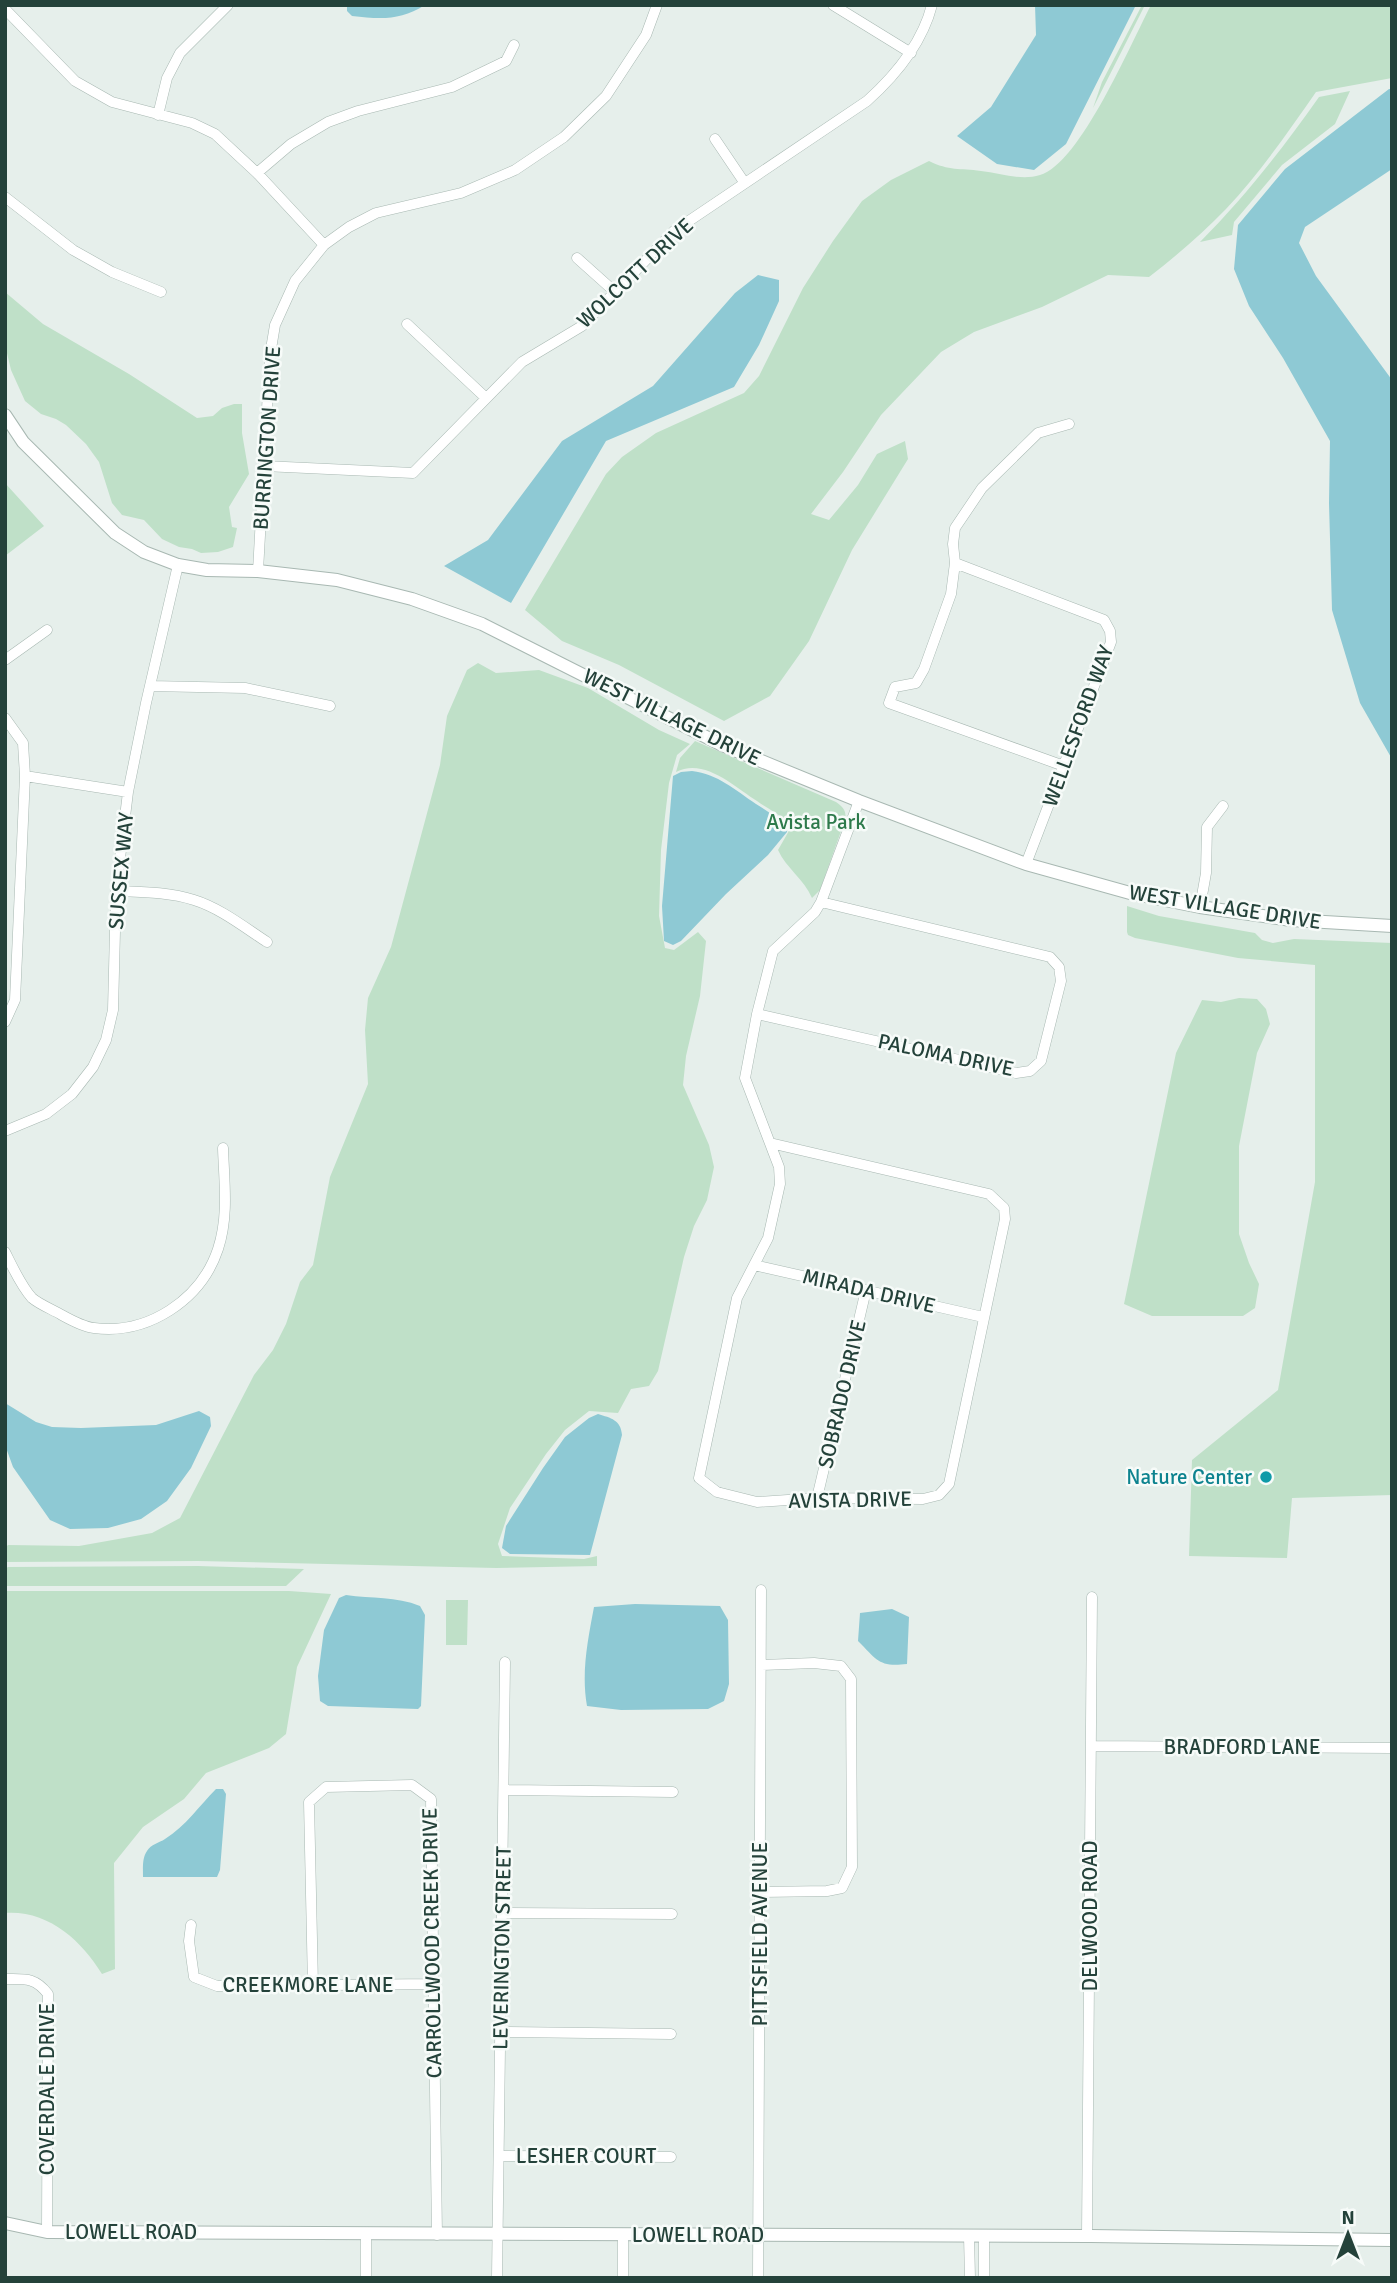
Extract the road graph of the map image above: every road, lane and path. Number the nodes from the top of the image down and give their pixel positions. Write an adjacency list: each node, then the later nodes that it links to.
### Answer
1 (229, 5): 8 (street)
2 (657, 5): 13 (street, BURRINGTON DRIVE)
3 (834, 5): 7 (street)
4 (932, 5): 7 (street, WOLCOTT DRIVE)
5 (5, 9): 8 (street)
6 (514, 45): 10 (street)
7 (911, 53): 11 (street, WOLCOTT DRIVE)
8 (158, 115): 10 (street)
9 (715, 139): 11 (street)
10 (257, 173): 13 (street)
11 (744, 183): 16 (street, WOLCOTT DRIVE)
12 (5, 197): 15 (street)
13 (324, 246): 21 (street, BURRINGTON DRIVE)
14 (577, 258): 16 (street)
15 (161, 292)
16 (615, 292): 18 (street, WOLCOTT DRIVE)
17 (407, 324): 18 (street)
18 (486, 398): 21 (street, WOLCOTT DRIVE)
19 (5, 415): 23 (street, WEST VILLAGE DRIVE)
20 (1069, 424): 22 (street)
21 (264, 466): 24 (street, BURRINGTON DRIVE)
22 (955, 563): 30 (street, WELLESFORD WAY); 30 (street)
23 (178, 565): 24 (street, WEST VILLAGE DRIVE); 27 (street, SUSSEX WAY)
24 (258, 571): 33 (street, WEST VILLAGE DRIVE)
25 (47, 630): 26 (street)
26 (5, 660)
27 (150, 686): 28 (street); 32 (street, SUSSEX WAY)
28 (330, 706)
29 (5, 718): 31 (street)
30 (1064, 766): 35 (street, WELLESFORD WAY)
31 (25, 776): 32 (street); 42 (street)
32 (128, 792): 36 (street, SUSSEX WAY)
33 (859, 801): 35 (street, WEST VILLAGE DRIVE); 37 (street, AVISTA DRIVE)
34 (1223, 806): 38 (street)
35 (1027, 864): 38 (street, WEST VILLAGE DRIVE)
36 (117, 891): 40 (street); 43 (street, SUSSEX WAY)
37 (821, 902): 41 (street, AVISTA DRIVE); 41 (street, PALOMA DRIVE)
38 (1200, 907): 39 (street, WEST VILLAGE DRIVE)
39 (1392, 926)
40 (267, 942)
41 (757, 1014): 44 (street, AVISTA DRIVE)
42 (5, 1022)
43 (5, 1131)
44 (770, 1143): 47 (street, AVISTA DRIVE); 49 (street, AVISTA DRIVE)
45 (223, 1148): 46 (street)
46 (5, 1252)
47 (754, 1265): 48 (street, MIRADA DRIVE); 50 (street, AVISTA DRIVE)
48 (866, 1290): 49 (street, MIRADA DRIVE); 50 (street, SOBRADO DRIVE)
49 (984, 1317): 50 (street, AVISTA DRIVE)
50 (817, 1498)
51 (761, 1590): 54 (street, PITTSFIELD AVENUE)
52 (1092, 1597): 55 (street, DELWOOD ROAD)
53 (505, 1662): 57 (street, LEVERINGTON STREET)
54 (761, 1665): 59 (street, PITTSFIELD AVENUE); 59 (street)
55 (1092, 1746): 56 (street, BRADFORD LANE); 79 (street, DELWOOD ROAD)
56 (1392, 1748)
57 (504, 1790): 58 (street); 60 (street, LEVERINGTON STREET)
58 (673, 1792)
59 (760, 1892): 76 (street, PITTSFIELD AVENUE)
60 (502, 1913): 61 (street); 66 (street, LEVERINGTON STREET)
61 (672, 1914)
62 (191, 1925): 65 (street, CREEKMORE LANE)
63 (5, 1979): 71 (street, COVERDALE DRIVE)
64 (435, 1984): 65 (street, CREEKMORE LANE); 65 (street, CARROLLWOOD CREEK DRIVE); 73 (street, CARROLLWOOD CREEK DRIVE)
65 (313, 1986)
66 (501, 2032): 67 (street); 68 (street, LEVERINGTON STREET)
67 (671, 2034)
68 (500, 2156): 69 (street, LESHER COURT); 74 (street, LEVERINGTON STREET)
69 (671, 2157)
70 (5, 2223): 71 (street, LOWELL ROAD)
71 (47, 2232): 72 (street, LOWELL ROAD)
72 (366, 2234): 73 (street, LOWELL ROAD); 81 (street)
73 (438, 2235): 74 (street, LOWELL ROAD)
74 (497, 2235): 75 (street, LOWELL ROAD); 82 (street, LEVERINGTON STREET)
75 (623, 2235): 76 (street, LOWELL ROAD); 83 (street)
76 (759, 2235): 77 (street, LOWELL ROAD); 84 (street, PITTSFIELD AVENUE)
77 (969, 2236): 78 (street, LOWELL ROAD); 85 (street)
78 (984, 2236): 79 (street, LOWELL ROAD); 86 (street)
79 (1087, 2236): 80 (street, LOWELL ROAD)
80 (1392, 2239)
81 (366, 2278)
82 (497, 2278)
83 (623, 2278)
84 (758, 2278)
85 (970, 2278)
86 (984, 2278)

